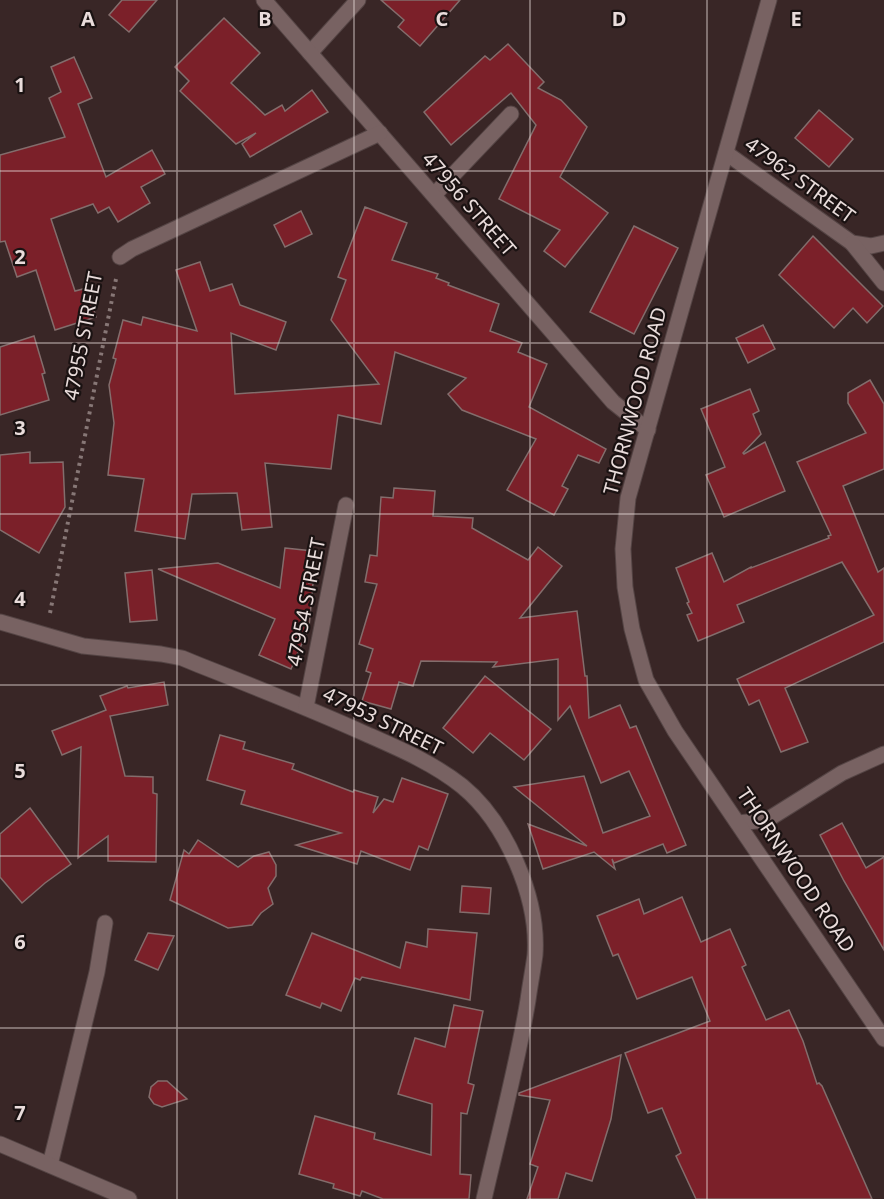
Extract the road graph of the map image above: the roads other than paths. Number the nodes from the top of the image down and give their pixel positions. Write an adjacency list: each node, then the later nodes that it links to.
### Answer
1 (264, 0): 4 (street, 47956 STREET)
2 (358, 0): 4 (street)
3 (769, 0): 7 (street, THORNWOOD ROAD)
4 (310, 53): 6 (street, 47956 STREET)
5 (511, 114): 8 (street)
6 (380, 133): 8 (street, 47956 STREET); 11 (street, 47955 STREET)
7 (726, 153): 9 (street, 47962 STREET); 13 (street, THORNWOOD ROAD)
8 (434, 195): 13 (street, 47956 STREET)
9 (852, 243): 10 (street, 47962 STREET); 12 (street)
10 (884, 243)
11 (120, 257)
12 (884, 283)
13 (648, 430): 18 (street, THORNWOOD ROAD)
14 (346, 505): 16 (street, 47954 STREET)
15 (0, 622): 16 (street, 47953 STREET)
16 (306, 707): 24 (street, 47953 STREET)
17 (884, 754): 18 (street)
18 (738, 823): 20 (street, THORNWOOD ROAD)
19 (105, 923): 22 (street)
20 (884, 1039)
21 (0, 1144): 22 (street)
22 (50, 1165): 23 (street)
23 (129, 1199)
24 (484, 1199)

